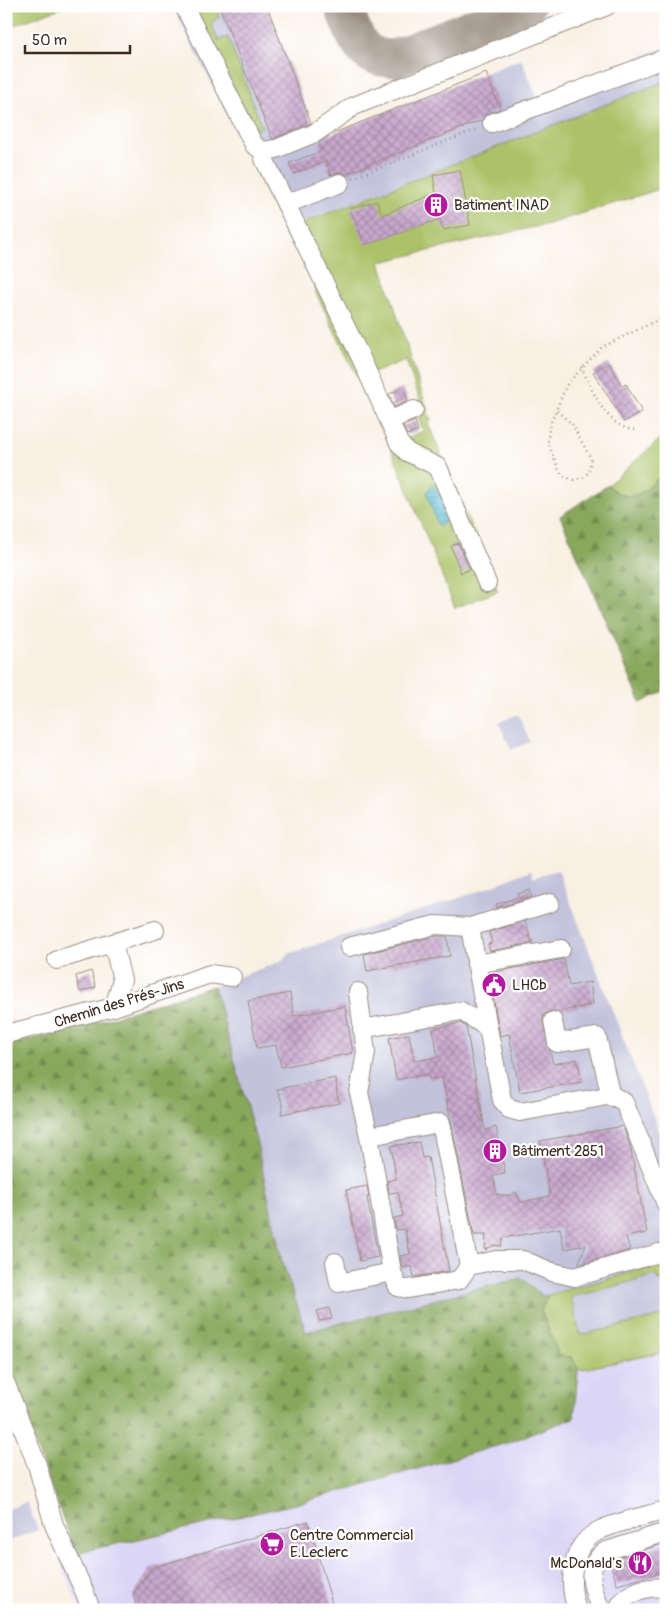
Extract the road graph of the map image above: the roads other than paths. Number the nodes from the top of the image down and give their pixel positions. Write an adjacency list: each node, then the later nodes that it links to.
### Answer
1 (184, 6): 5 (street)
2 (607, 6): 5 (street)
3 (666, 58): 4 (street)
4 (492, 123)
5 (263, 150): 7 (street)
6 (340, 183): 7 (street)
7 (286, 204): 9 (street)
8 (414, 410): 9 (street)
9 (390, 420): 10 (street)
10 (487, 582)
11 (550, 903): 12 (street)
12 (470, 927): 15 (street); 18 (street)
13 (155, 930): 14 (street)
14 (113, 943): 17 (street); 21 (street)
15 (349, 947)
16 (561, 949): 18 (street)
17 (57, 960)
18 (476, 964): 23 (street)
19 (232, 977): 21 (street, Chemin des Prés-Jins)
20 (358, 992): 24 (street)
21 (114, 1006): 25 (street, Chemin des Prés-Jins)
22 (553, 1020): 26 (street)
23 (488, 1028): 24 (street); 26 (street)
24 (362, 1029): 27 (street)
25 (6, 1034)
26 (617, 1099): 28 (street)
27 (369, 1136): 31 (street); 32 (street)
28 (666, 1204)
29 (662, 1253): 31 (street)
30 (335, 1262): 32 (street)
31 (469, 1266): 32 (street)
32 (392, 1272)
33 (6, 1384): 37 (street)
34 (666, 1510): 38 (street)
35 (666, 1532): 39 (street)
36 (662, 1584): 40 (street)
37 (90, 1610)
38 (577, 1610)
39 (601, 1610)
40 (617, 1610)

